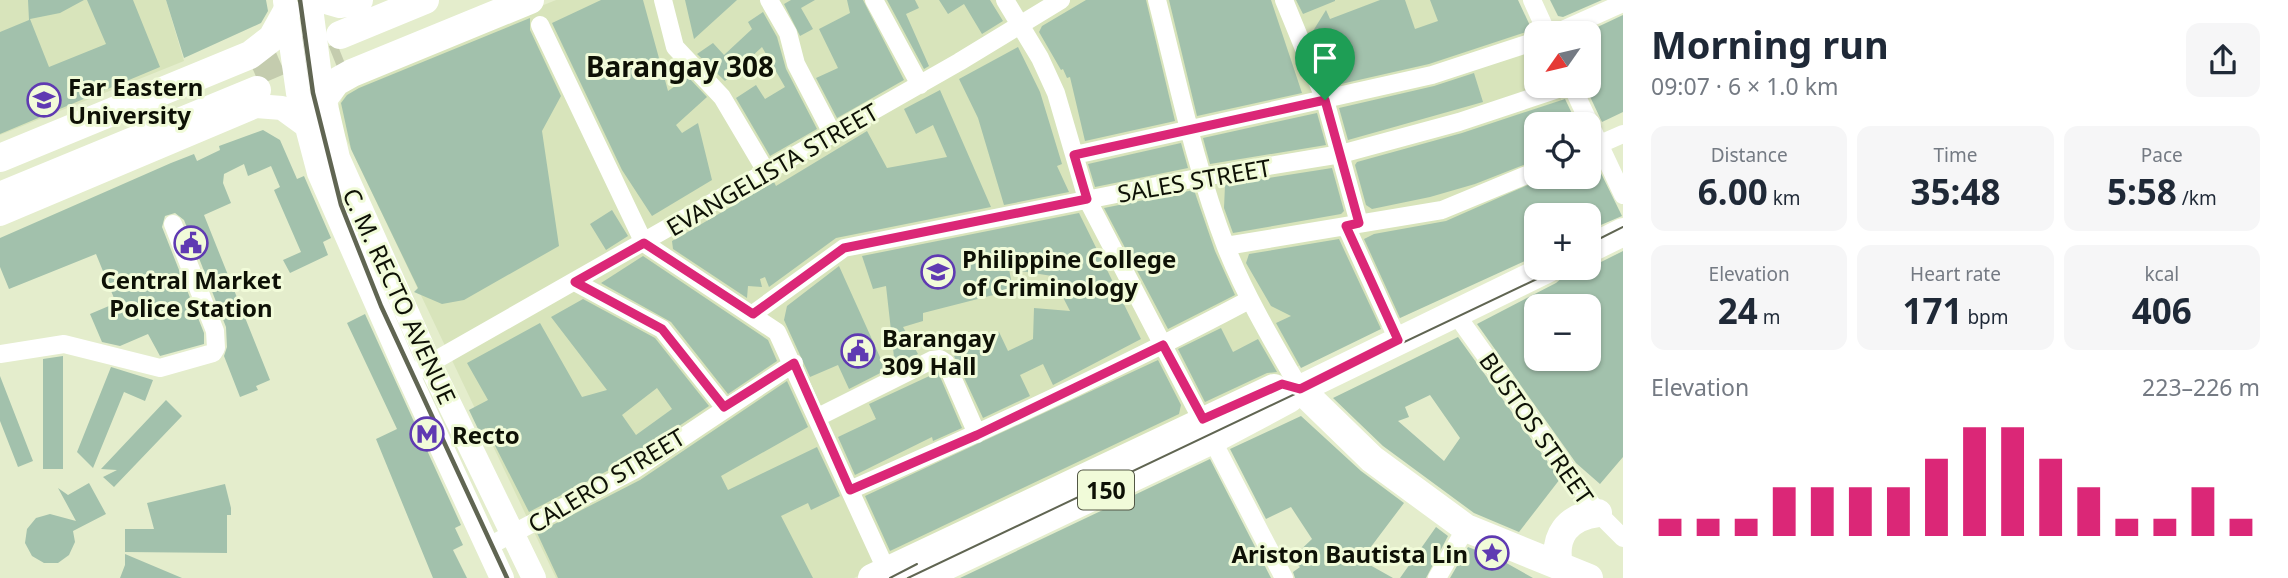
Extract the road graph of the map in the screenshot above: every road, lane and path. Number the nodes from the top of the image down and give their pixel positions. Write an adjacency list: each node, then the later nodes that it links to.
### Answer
1 (326, 0): 2 (main road)
2 (359, 0)
3 (425, 0): 4 (main road)
4 (480, 0)
5 (663, 0): 33 (street)
6 (769, 0): 27 (street)
7 (874, 0): 20 (street)
8 (1005, 0): 18 (street)
9 (1061, 0): 18 (street, EVANGELISTA STREET)
10 (1157, 0): 25 (street)
11 (1284, 0): 23 (street)
12 (1532, 0): 16 (street)
13 (1623, 3): 17 (street)
14 (294, 4): 21 (main road, C. M. RECTO AVENUE); 24 (main road, C. M. RECTO AVENUE); 31 (main road)
15 (535, 12): 21 (main road); 44 (street)
16 (1542, 21)
17 (1583, 21)
18 (1021, 25): 20 (street, EVANGELISTA STREET); 30 (street)
19 (1524, 44): 23 (street)
20 (920, 85): 27 (street, EVANGELISTA STREET)
21 (324, 98): 56 (main road, C. M. RECTO AVENUE)
22 (1531, 98): 29 (street, SALES STREET)
23 (1325, 100): 25 (street); 29 (street)
24 (304, 124): 40 (main road); 57 (main road, C. M. RECTO AVENUE)
25 (1190, 129): 30 (street); 36 (street)
26 (1623, 134): 28 (street)
27 (833, 135): 33 (street, EVANGELISTA STREET)
28 (1601, 144)
29 (1341, 154): 36 (street, SALES STREET); 42 (street)
30 (1074, 155): 39 (street)
31 (0, 158)
32 (1601, 159): 37 (street)
33 (767, 173): 44 (street, EVANGELISTA STREET)
34 (1524, 176): 42 (street)
35 (0, 177): 38 (main road)
36 (1202, 177): 39 (street, SALES STREET); 46 (street)
37 (1623, 195)
38 (0, 196)
39 (1087, 199): 51 (street, SALES STREET); 53 (street)
40 (0, 214)
41 (173, 224): 54 (street)
42 (1353, 225): 46 (street); 52 (street)
43 (1623, 232): 45 (main road)
44 (644, 243): 48 (street, EVANGELISTA STREET); 51 (street)
45 (1601, 243)
46 (1226, 246): 49 (street)
47 (1524, 280): 50 (main road, 150)
48 (575, 282): 56 (street, EVANGELISTA STREET); 59 (street)
49 (1249, 300): 53 (street); 58 (street)
50 (1455, 313): 52 (main road, 150); 64 (street, BUSTOS STREET)
51 (753, 314): 55 (street)
52 (1398, 340): 58 (main road, 150)
53 (1163, 345): 61 (street); 62 (street)
54 (0, 354)
55 (794, 363): 59 (street, CALERO STREET); 60 (street)
56 (430, 364): 57 (street, EVANGELISTA STREET); 66 (main road, C. M. RECTO AVENUE)
57 (408, 375): 68 (main road, C. M. RECTO AVENUE)
58 (1300, 389): 61 (main road, 150); 65 (main road)
59 (724, 407): 66 (street, CALERO STREET)
60 (818, 417): 62 (street); 63 (street)
61 (1209, 429): 70 (main road, 150); 73 (main road, 150); 74 (street)
62 (977, 435): 63 (street)
63 (850, 490): 70 (street)
64 (1598, 513): 67 (street, BUSTOS STREET); 69 (main road)
65 (1466, 528): 69 (main road); 75 (street)
66 (513, 535): 68 (street, CALERO STREET); 72 (main road, C. M. RECTO AVENUE)
67 (1623, 538)
68 (487, 547): 71 (main road, C. M. RECTO AVENUE)
69 (1570, 573)
70 (883, 575)
71 (502, 578)
72 (534, 578)
73 (921, 578)
74 (1284, 578)
75 (1437, 578)

